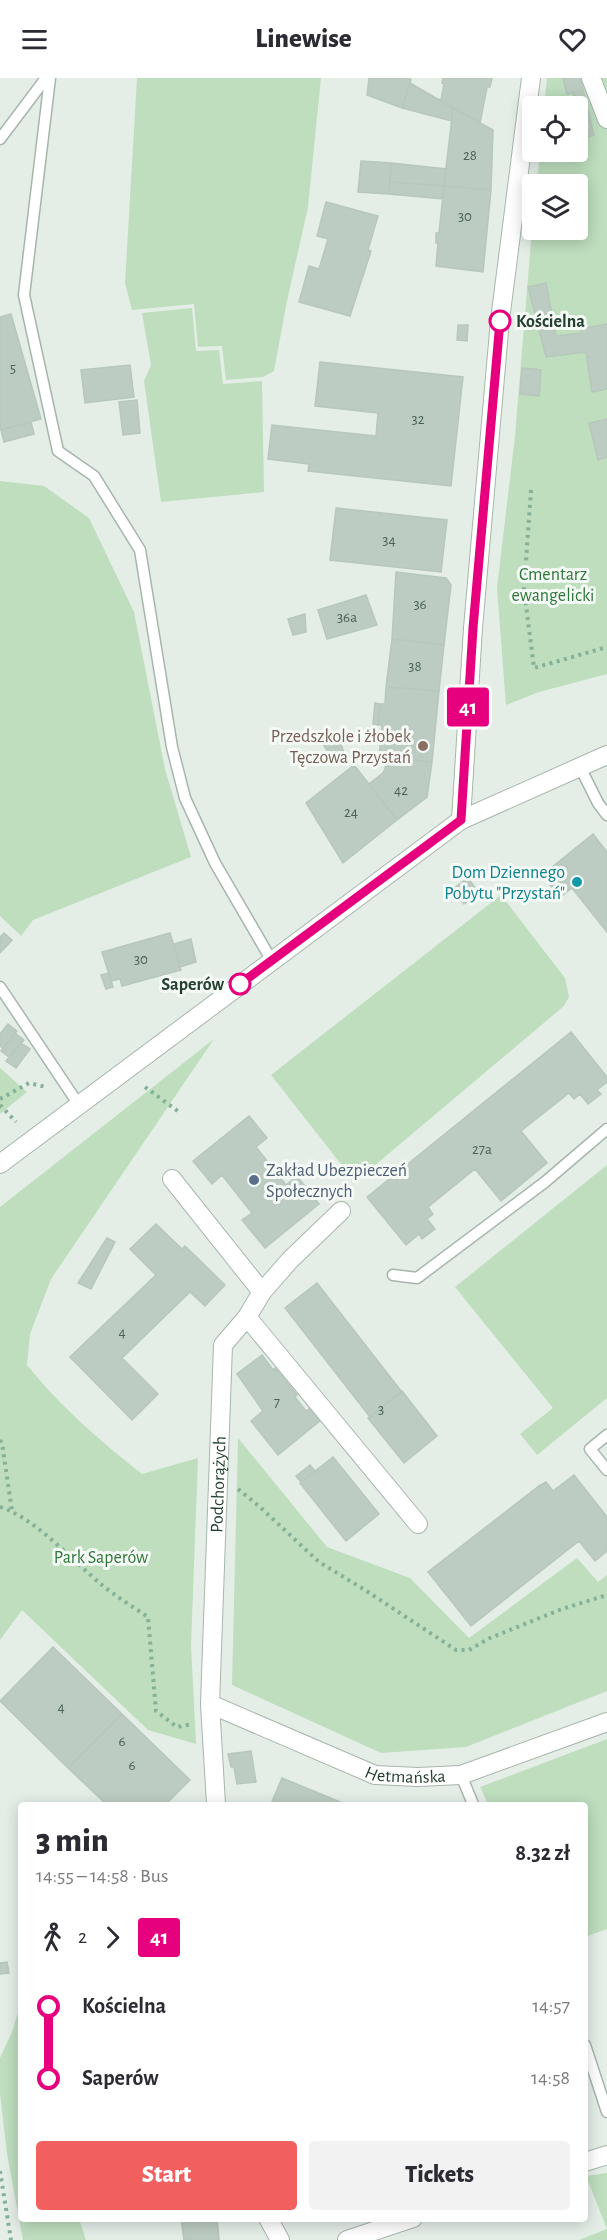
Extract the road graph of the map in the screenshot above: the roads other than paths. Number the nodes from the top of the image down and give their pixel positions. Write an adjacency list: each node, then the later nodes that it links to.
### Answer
1 (48, 78): 5 (lane); 10 (lane)
2 (531, 78): 9 (street)
3 (591, 78): 4 (street)
4 (607, 119)
5 (0, 139)
6 (607, 755): 7 (street)
7 (580, 767): 8 (lane); 9 (street)
8 (607, 815)
9 (461, 820): 10 (street)
10 (272, 961): 12 (street)
11 (0, 987): 12 (lane)
12 (79, 1105): 14 (street)
13 (607, 1129): 17 (lane)
14 (0, 1164)
15 (172, 1179): 18 (street)
16 (341, 1211): 18 (street, Podchorążych)
17 (393, 1275)
18 (262, 1292): 19 (street, Podchorążych)
19 (247, 1317): 22 (street); 23 (street, Podchorążych)
20 (607, 1435): 21 (lane)
21 (607, 1470)
22 (418, 1524)
23 (210, 1712): 25 (street, Hetmańska); 26 (street, Podchorążych)
24 (607, 1722): 25 (street, Hetmańska)
25 (461, 1774): 27 (lane)
26 (216, 1802)
27 (472, 1802)
28 (588, 2053): 29 (lane)
29 (607, 2112)
30 (607, 2155): 31 (street)
31 (588, 2161)
32 (270, 2222): 34 (street)
33 (401, 2222): 35 (street)
34 (280, 2240)
35 (347, 2240)

